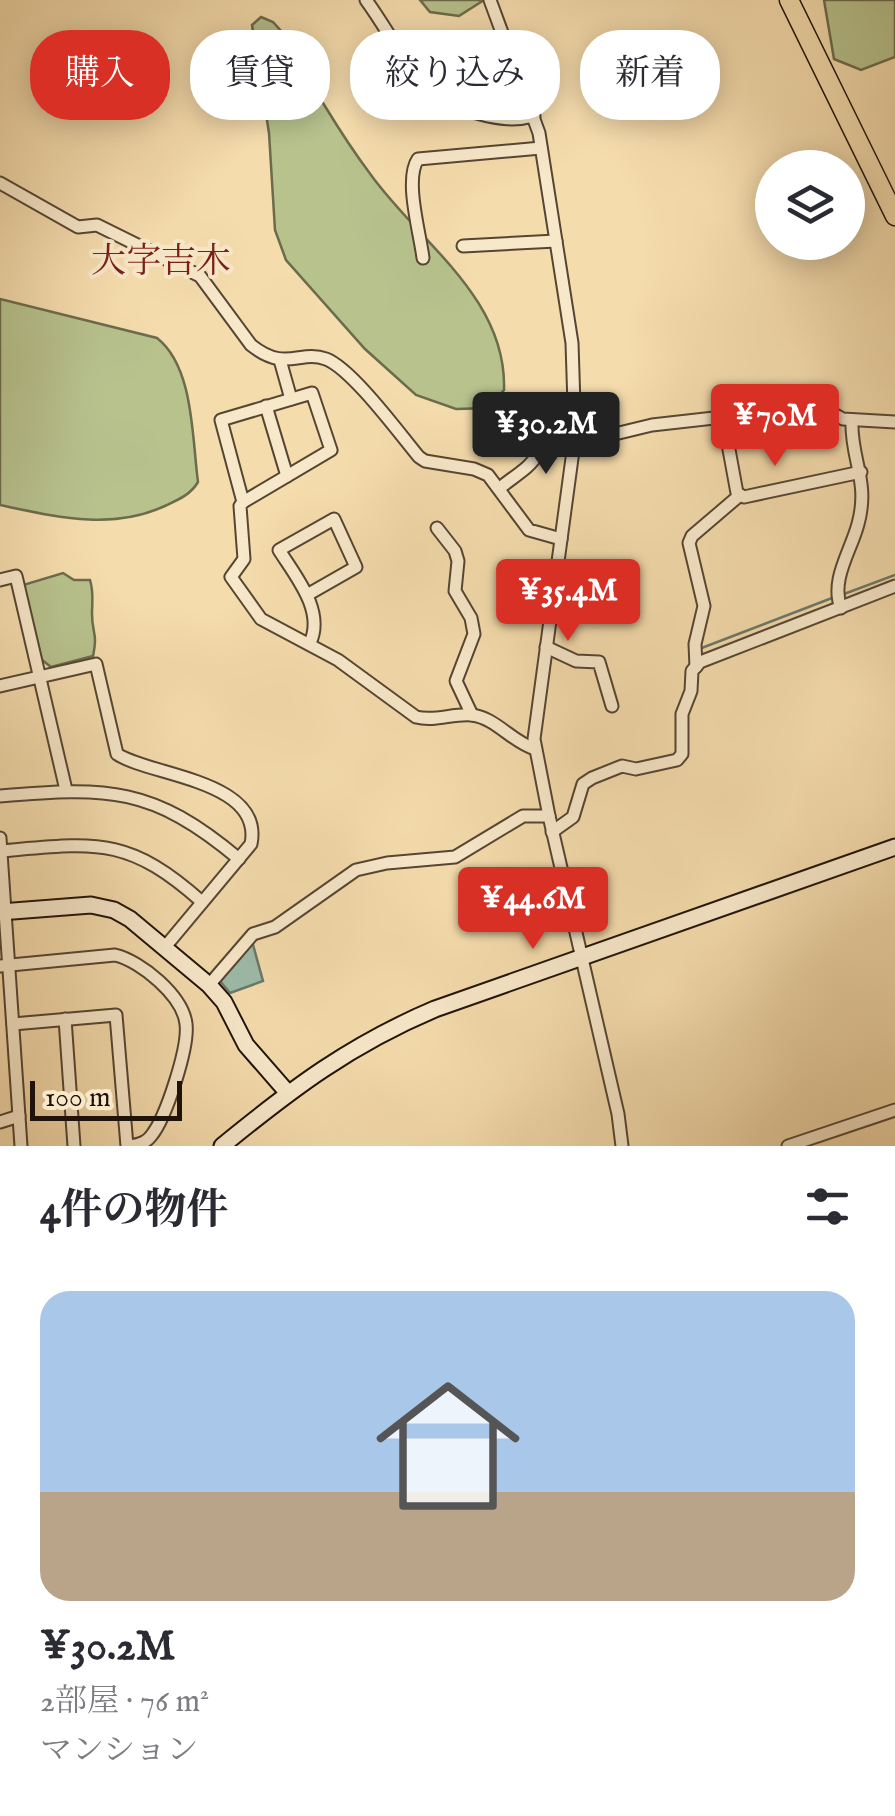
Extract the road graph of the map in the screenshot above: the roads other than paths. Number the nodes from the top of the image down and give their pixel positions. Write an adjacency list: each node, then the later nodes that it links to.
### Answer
1 (366, 0): 4 (street)
2 (490, 0): 5 (street)
3 (789, 0): 9 (main road)
4 (386, 30)
5 (501, 30)
6 (535, 120): 7 (street)
7 (541, 148): 10 (street); 12 (street)
8 (0, 183): 13 (street)
9 (895, 216)
10 (556, 241): 11 (street); 19 (street)
11 (463, 246)
12 (424, 258)
13 (280, 360): 14 (street); 22 (street)
14 (291, 399): 15 (street); 21 (street)
15 (266, 406): 21 (street); 24 (street)
16 (723, 417): 17 (street); 19 (street); 23 (street)
17 (852, 420): 18 (street); 20 (street)
18 (895, 422)
19 (576, 432): 22 (street); 26 (street)
20 (860, 472): 23 (street); 30 (street)
21 (287, 476): 24 (street)
22 (500, 488): 26 (street)
23 (740, 495): 33 (street)
24 (243, 502): 31 (street)
25 (438, 528): 37 (street)
26 (561, 539): 32 (street)
27 (0, 580): 34 (street)
28 (895, 586): 30 (street)
29 (307, 595): 29 (street); 31 (street)
30 (840, 608): 33 (street)
31 (310, 644): 37 (street)
32 (546, 647): 36 (street); 38 (street)
33 (696, 666): 42 (street)
34 (39, 677): 35 (street); 39 (street); 46 (street)
35 (0, 686)
36 (612, 706)
37 (472, 715): 38 (street)
38 (535, 750): 41 (street)
39 (66, 790): 40 (street); 46 (street)
40 (0, 796)
41 (549, 816): 42 (street); 52 (street)
42 (552, 832): 50 (street)
43 (0, 838): 45 (street)
44 (895, 847): 50 (street)
45 (0, 851): 47 (street); 48 (street)
46 (238, 858): 47 (street)
47 (202, 902): 49 (street)
48 (2, 912): 49 (street); 51 (street)
49 (166, 947): 52 (street)
50 (582, 959): 55 (street); 63 (street)
51 (4, 965): 54 (street); 61 (street)
52 (210, 986): 55 (street)
53 (65, 1019): 54 (street); 60 (street); 61 (street)
54 (14, 1024): 57 (street)
55 (288, 1092): 62 (street)
56 (895, 1110): 64 (street)
57 (19, 1116): 58 (street); 59 (street)
58 (0, 1122)
59 (21, 1146)
60 (74, 1146)
61 (129, 1146)
62 (222, 1146)
63 (622, 1146)
64 (788, 1146)

